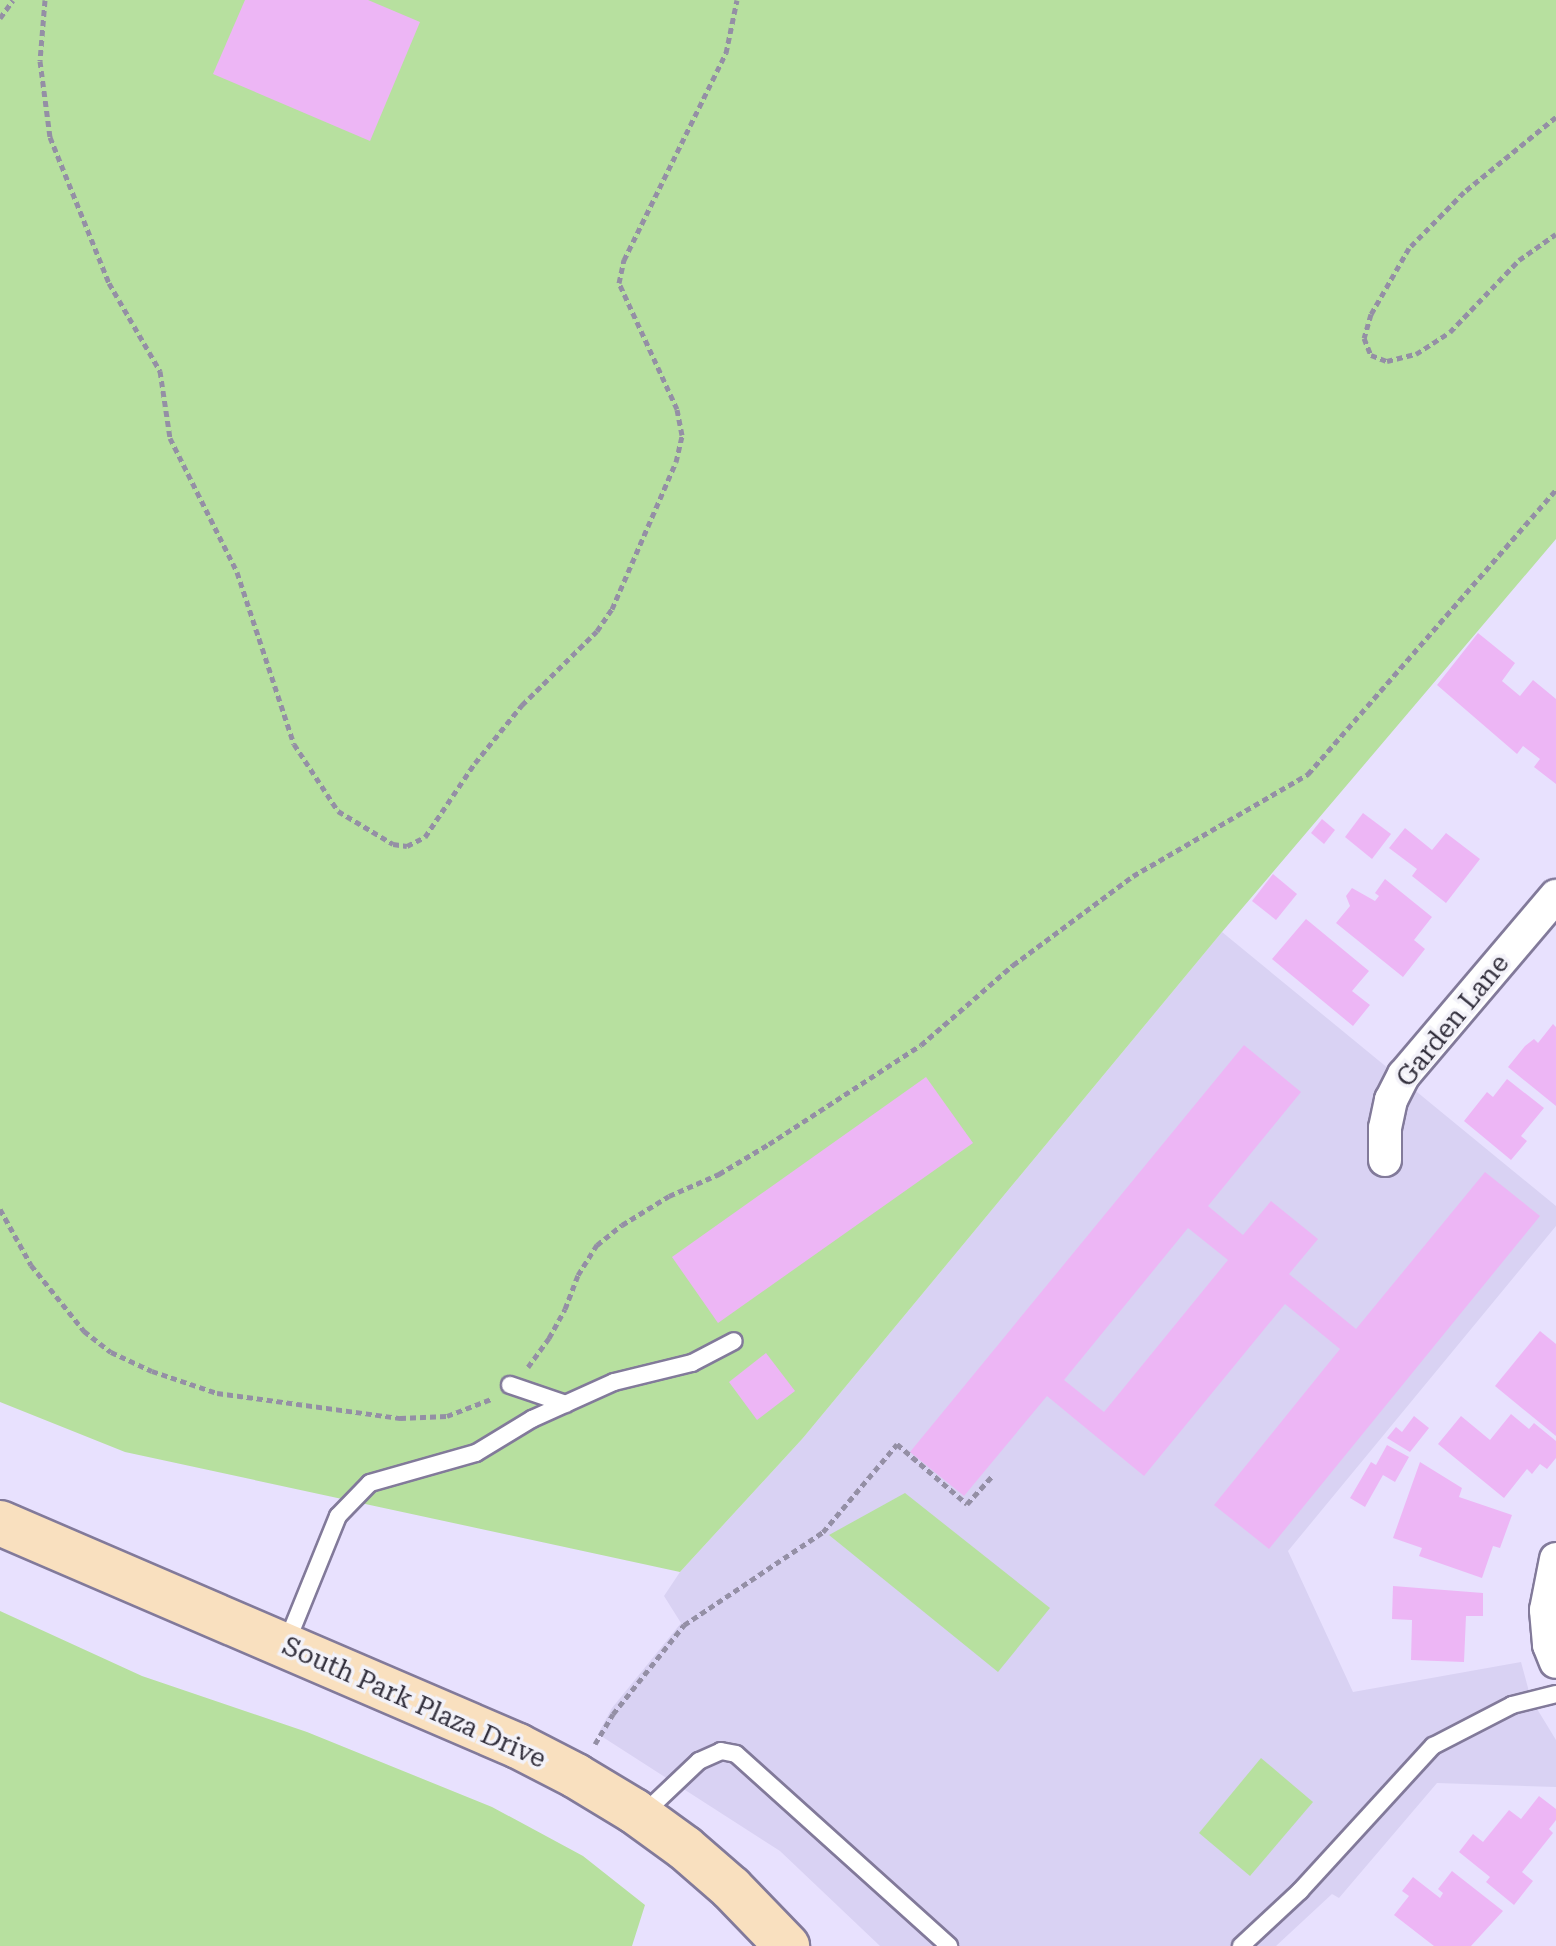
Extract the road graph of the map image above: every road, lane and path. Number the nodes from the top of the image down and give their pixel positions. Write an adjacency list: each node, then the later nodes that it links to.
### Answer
1 (13, 0): 4 (path)
2 (45, 0): 3 (path)
3 (737, 0)
4 (0, 18)
5 (1556, 117): 6 (path)
6 (1556, 234)
7 (1556, 490): 12 (path)
8 (1556, 896): 9 (street, Garden Lane)
9 (1385, 1160)
10 (0, 1209): 12 (path)
11 (734, 1341): 13 (lane)
12 (510, 1385): 13 (lane)
13 (566, 1404): 17 (lane)
14 (992, 1476): 20 (path)
15 (0, 1523): 17 (street, South Park Plaza Drive)
16 (1556, 1559): 18 (street)
17 (286, 1646): 20 (street, South Park Plaza Drive)
18 (1556, 1662)
19 (1556, 1694): 24 (lane)
20 (576, 1776): 21 (street, South Park Plaza Drive)
21 (641, 1816): 22 (street, South Park Plaza Drive); 23 (lane)
22 (787, 1946)
23 (949, 1946)
24 (1241, 1946)

